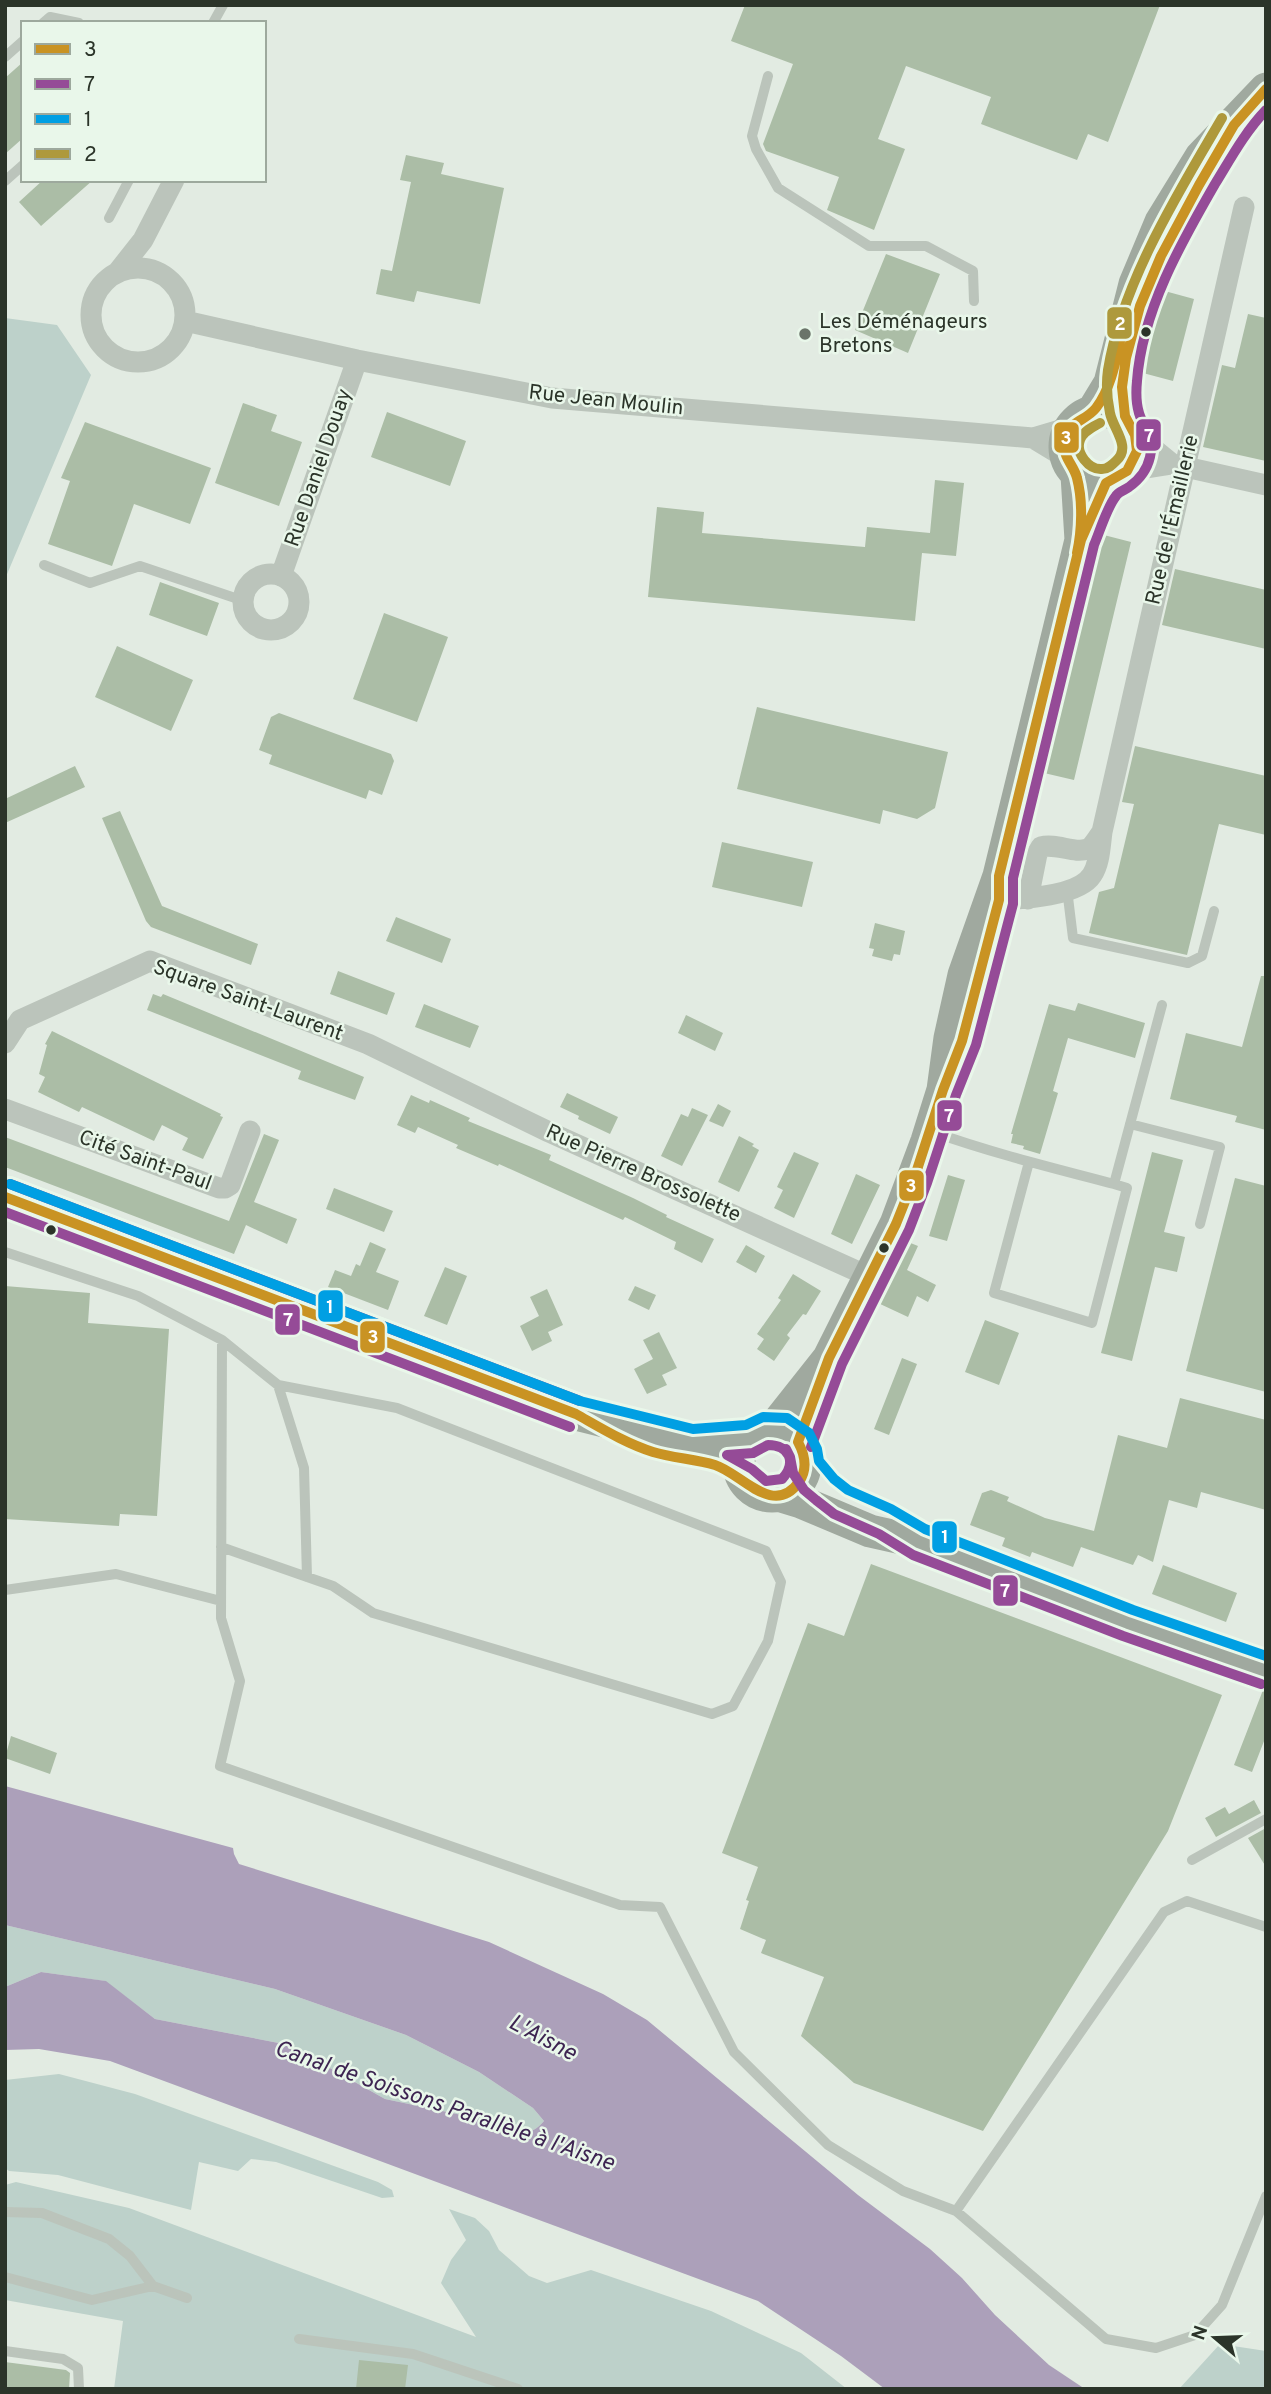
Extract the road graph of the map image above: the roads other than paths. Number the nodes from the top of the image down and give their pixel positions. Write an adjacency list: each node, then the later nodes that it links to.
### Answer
1 (223, 5): 4 (lane)
2 (45, 21): 3 (lane)
3 (69, 21)
4 (214, 21)
5 (21, 43): 6 (lane)
6 (5, 57)
7 (768, 76): 19 (lane)
8 (1266, 89): 9 (main road)
9 (1234, 125): 22 (main road); 23 (main road)
10 (21, 167): 11 (lane)
11 (5, 181)
12 (128, 182): 15 (lane)
13 (173, 182): 16 (street)
14 (1244, 208): 24 (street, Rue de l'Émaillerie)
15 (109, 218)
16 (143, 240): 17 (street); 18 (street)
17 (150, 269): 18 (street); 20 (street)
18 (117, 273): 20 (street)
19 (974, 301)
20 (185, 321): 21 (street, Rue Jean Moulin)
21 (357, 360): 23 (street, Rue Jean Moulin); 27 (street, Rue Daniel Douay)
22 (1130, 427): 23 (main road); 23 (main road); 24 (street)
23 (1090, 454): 24 (street, Rue Jean Moulin); 31 (main road)
24 (1179, 465): 25 (street); 29 (street, Rue de l'Émaillerie)
25 (1266, 485)
26 (44, 565): 28 (lane)
27 (281, 576): 28 (street, Rue Daniel Douay); 28 (street, Rue Daniel Douay)
28 (244, 601)
29 (1102, 832): 30 (street, Rue de l'Émaillerie); 31 (street)
30 (1067, 890): 31 (street, Rue de l'Émaillerie); 32 (lane)
31 (1009, 891): 39 (main road)
32 (1214, 911)
33 (1162, 1005): 37 (lane)
34 (7, 1040): 35 (street, Square Saint-Laurent)
35 (417, 1068): 45 (street, Rue Pierre Brossolette)
36 (5, 1110): 38 (street, Cité Saint-Paul)
37 (1130, 1124): 41 (lane); 43 (lane)
38 (250, 1131)
39 (930, 1131): 40 (lane); 45 (main road)
40 (1029, 1162): 41 (lane); 41 (lane)
41 (1114, 1184)
42 (5, 1198): 48 (main road)
43 (1200, 1224)
44 (5, 1252): 46 (lane)
45 (870, 1277): 49 (main road)
46 (222, 1340): 47 (lane); 53 (lane)
47 (278, 1385): 54 (lane); 54 (lane)
48 (576, 1414): 49 (main road); 50 (main road)
49 (781, 1444): 50 (main road); 51 (main road); 52 (main road)
50 (744, 1480): 51 (main road)
51 (778, 1495): 52 (main road)
52 (919, 1542): 57 (main road)
53 (221, 1547): 54 (lane); 56 (lane)
54 (307, 1577)
55 (5, 1590): 56 (lane)
56 (221, 1601): 62 (lane)
57 (1266, 1671)
58 (1266, 1819): 59 (lane)
59 (1192, 1860)
60 (1266, 1927): 62 (lane)
61 (1266, 2196): 62 (lane)
62 (957, 2211)
63 (5, 2212): 65 (lane)
64 (5, 2277): 65 (lane)
65 (153, 2286): 66 (lane)
66 (187, 2298)
67 (299, 2339): 70 (lane)
68 (5, 2351): 69 (lane)
69 (79, 2389)
70 (518, 2389)

